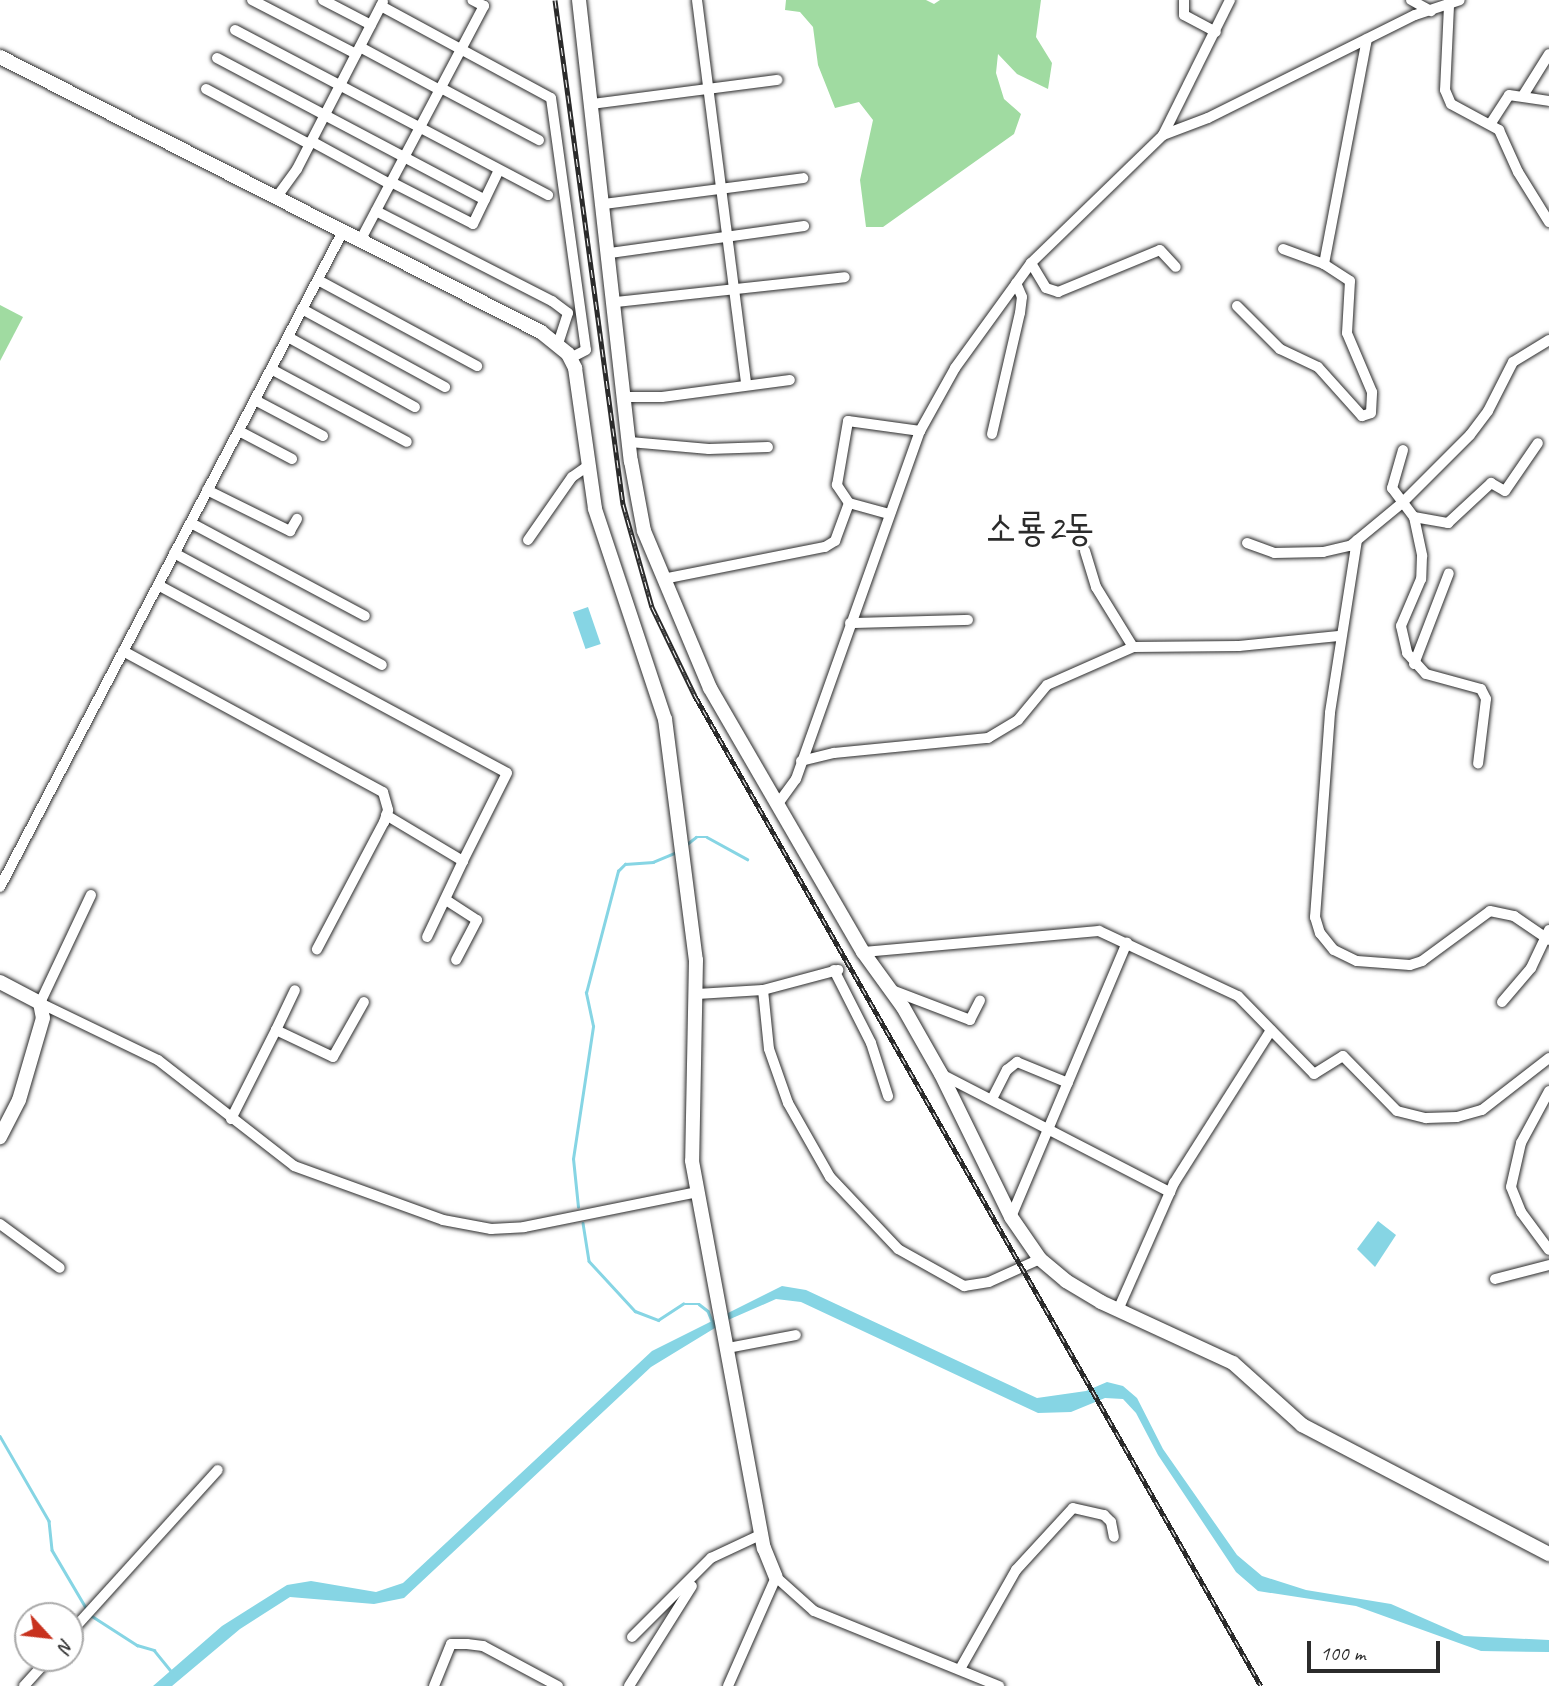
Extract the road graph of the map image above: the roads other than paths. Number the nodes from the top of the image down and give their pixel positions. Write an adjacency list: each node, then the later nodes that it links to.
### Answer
1 (252, 0): 18 (street)
2 (323, 0): 13 (street)
3 (472, 0): 17 (street)
4 (579, 0): 29 (street)
5 (697, 0): 26 (street)
6 (1184, 0): 15 (street)
7 (1230, 0): 15 (street)
8 (1411, 0): 12 (street)
9 (1460, 0): 11 (street)
10 (382, 3): 13 (street); 17 (street)
11 (1449, 6): 12 (street); 31 (street)
12 (1431, 11): 16 (street)
13 (371, 25): 18 (street)
14 (235, 30): 23 (street)
15 (1216, 33): 33 (street)
16 (1367, 39): 33 (street); 54 (street)
17 (462, 48): 25 (street); 66 (street)
18 (358, 50): 23 (street); 25 (street)
19 (1549, 54): 27 (street)
20 (0, 57): 42 (street)
21 (217, 58): 30 (street)
22 (777, 80): 26 (street)
23 (339, 86): 30 (street); 32 (street)
24 (206, 89): 35 (street)
25 (440, 89): 32 (street); 34 (street)
26 (708, 89): 29 (street); 40 (street)
27 (1524, 94): 28 (street); 31 (street)
28 (1549, 101)
29 (592, 104): 44 (street)
30 (324, 115): 35 (street); 36 (street)
31 (1491, 123): 46 (street)
32 (420, 128): 36 (street); 37 (street)
33 (1163, 135): 53 (street)
34 (539, 140)
35 (310, 143): 39 (street); 42 (street)
36 (404, 158): 39 (street); 43 (street)
37 (499, 170): 41 (street); 43 (street)
38 (803, 178): 40 (street)
39 (391, 183): 43 (street); 45 (street)
40 (721, 188): 44 (street); 49 (street)
41 (548, 195)
42 (276, 198): 48 (street)
43 (485, 200)
44 (604, 204): 52 (street)
45 (376, 211): 50 (street); 65 (street)
46 (1549, 222)
47 (804, 226): 49 (street)
48 (342, 233): 50 (street); 57 (street)
49 (727, 238): 52 (street); 59 (street)
50 (360, 241): 65 (street)
51 (1283, 248): 54 (street)
52 (610, 253): 60 (street)
53 (1031, 263): 55 (street); 58 (street)
54 (1324, 264): 61 (street)
55 (1176, 268)
56 (845, 277): 59 (street)
57 (318, 280): 62 (street); 67 (street)
58 (1016, 283): 76 (street); 77 (street)
59 (733, 287): 60 (street); 70 (street)
60 (616, 302): 72 (street)
61 (1237, 306)
62 (302, 309): 63 (street); 71 (street)
63 (288, 337): 68 (street); 74 (street)
64 (1549, 340): 88 (street)
65 (558, 343): 66 (street)
66 (570, 358): 85 (street)
67 (477, 366)
68 (271, 369): 73 (street); 79 (street)
69 (790, 380): 70 (street)
70 (746, 384): 72 (street)
71 (445, 387)
72 (626, 397): 80 (street)
73 (254, 400): 75 (street); 78 (street)
74 (415, 407)
75 (239, 431): 84 (street); 86 (street)
76 (920, 431): 87 (street); 89 (street)
77 (992, 433)
78 (323, 436)
79 (407, 442)
80 (630, 442): 82 (street); 101 (street)
81 (1538, 443): 90 (street)
82 (768, 447)
83 (1403, 450): 88 (street)
84 (292, 459)
85 (588, 466): 93 (street); 129 (street)
86 (208, 490): 91 (street); 92 (street)
87 (849, 503): 89 (street); 101 (street)
88 (1402, 503): 90 (street); 96 (street)
89 (888, 514): 105 (street)
90 (1413, 517): 109 (street)
91 (297, 519)
92 (191, 523): 99 (street); 103 (street)
93 (539, 523): 94 (street); 95 (street)
94 (551, 532)
95 (528, 540)
96 (1357, 541): 97 (street); 106 (street)
97 (1247, 542)
98 (1084, 551): 107 (street)
99 (174, 553): 102 (street); 110 (street)
100 (1449, 573): 109 (street)
101 (663, 579): 113 (street)
102 (158, 585): 108 (street); 115 (street)
103 (365, 616)
104 (968, 620): 105 (street)
105 (850, 623): 111 (street)
106 (1339, 636): 107 (street); 119 (street)
107 (1133, 647): 111 (street)
108 (123, 651): 114 (street); 116 (street)
109 (1414, 664): 112 (street)
110 (382, 665)
111 (802, 761): 113 (street)
112 (1478, 764)
113 (777, 806): 123 (street)
114 (386, 815): 115 (street); 122 (street)
115 (463, 861): 118 (street)
116 (0, 887)
117 (91, 895): 133 (street)
118 (446, 901): 120 (street); 124 (street)
119 (1548, 936): 132 (street)
120 (427, 937)
121 (1127, 942): 123 (street); 135 (street); 138 (street)
122 (317, 949)
123 (863, 952): 126 (street)
124 (456, 960)
125 (0, 982): 133 (street)
126 (889, 989): 130 (street); 137 (street)
127 (295, 990): 134 (street)
128 (763, 990): 129 (street); 140 (street); 150 (street)
129 (697, 994): 145 (street)
130 (980, 1000)
131 (364, 1002): 134 (street)
132 (1502, 1002)
133 (40, 1003): 142 (street); 144 (street)
134 (276, 1030): 142 (street)
135 (1271, 1030): 136 (street); 146 (street)
136 (1549, 1058)
137 (941, 1074): 141 (street); 147 (street)
138 (1068, 1083): 141 (street); 143 (street)
139 (1549, 1091): 149 (street)
140 (888, 1096)
141 (992, 1100): 143 (street)
142 (231, 1119): 145 (street)
143 (1049, 1129): 146 (street); 147 (street)
144 (0, 1137)
145 (697, 1192): 156 (street)
146 (1170, 1192): 154 (street)
147 (1011, 1217): 150 (street)
148 (0, 1224): 152 (street)
149 (1549, 1250)
150 (1040, 1259): 154 (street)
151 (1549, 1265): 153 (street)
152 (60, 1268)
153 (1495, 1279)
154 (1118, 1310): 160 (street)
155 (796, 1335): 156 (street)
156 (726, 1341): 158 (street)
157 (218, 1470): 163 (street)
158 (762, 1534): 161 (street); 162 (street)
159 (1114, 1537): 165 (street)
160 (1549, 1554)
161 (698, 1574): 164 (street); 170 (street)
162 (776, 1577): 165 (street); 171 (street)
163 (84, 1618)
164 (632, 1637)
165 (960, 1670): 172 (street)
166 (36, 1672): 167 (street)
167 (24, 1686)
168 (434, 1686): 169 (street)
169 (558, 1686)
170 (629, 1686)
171 (728, 1686)
172 (999, 1686)

